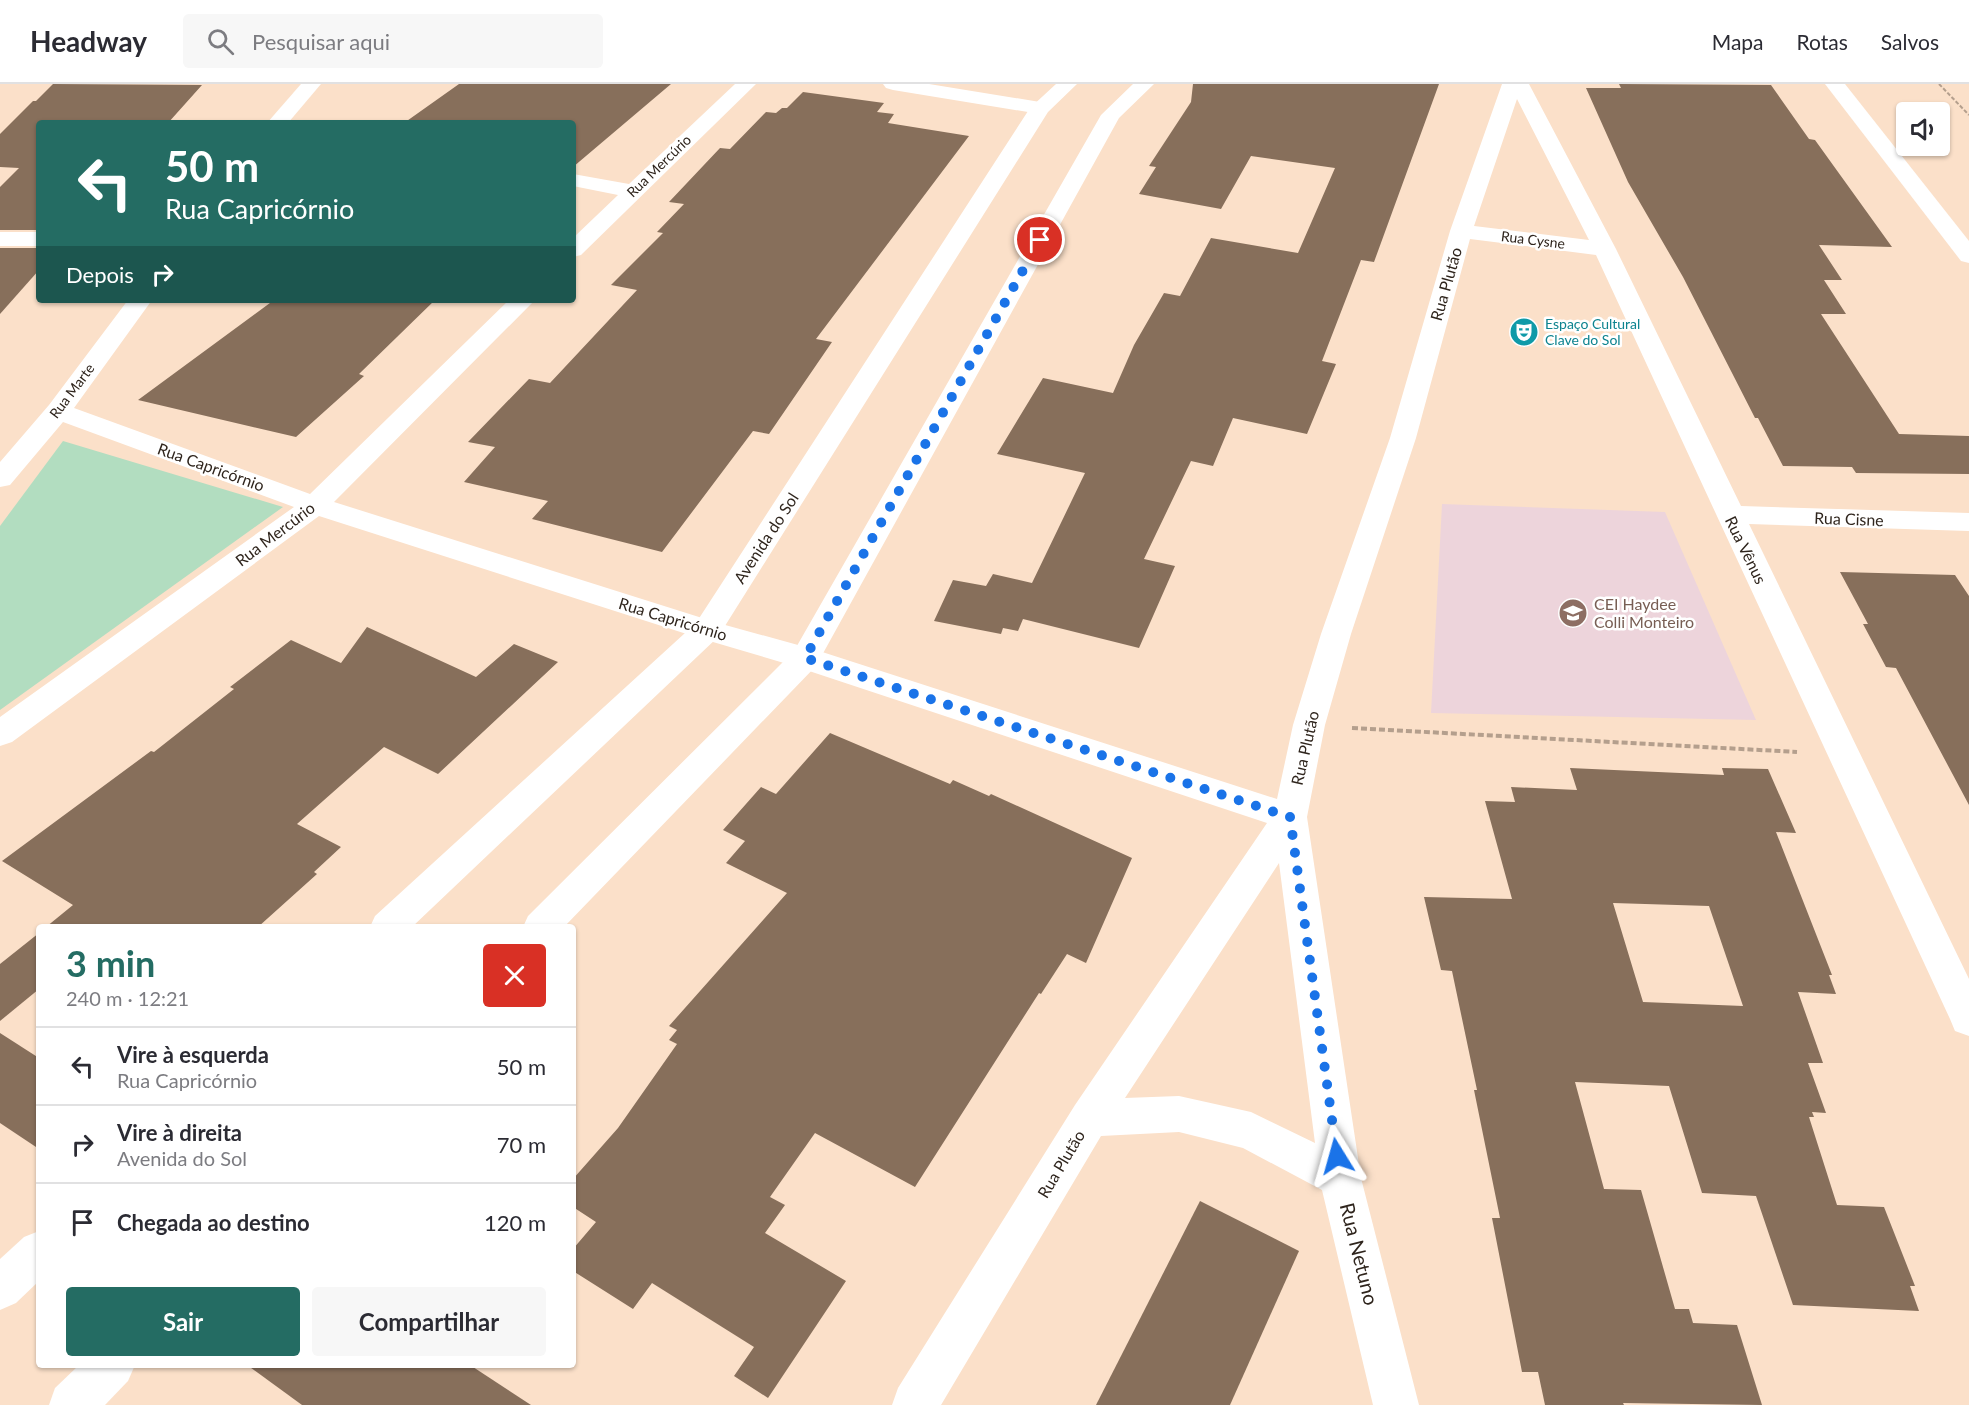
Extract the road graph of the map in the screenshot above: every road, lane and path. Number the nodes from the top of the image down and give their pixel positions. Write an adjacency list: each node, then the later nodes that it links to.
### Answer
1 (311, 84): 12 (street)
2 (746, 84): 14 (street, Rua Mercúrio)
3 (893, 84): 10 (street)
4 (1067, 84): 10 (street, Avenida do Sol)
5 (1144, 84): 29 (street)
6 (1512, 84): 15 (street, Rua Plutão)
7 (1519, 84): 19 (street, Rua Vênus)
8 (1835, 84): 20 (street)
9 (1939, 84): 11 (path)
10 (1040, 108): 28 (street, Avenida do Sol)
11 (1969, 115)
12 (280, 120)
13 (576, 181): 14 (street)
14 (632, 191): 18 (street, Rua Mercúrio)
15 (1461, 231): 19 (street, Rua Cysne); 30 (street, Rua Plutão)
16 (0, 239): 17 (street)
17 (36, 239)
18 (576, 247)
19 (1605, 249): 26 (street, Rua Vênus)
20 (1969, 256)
21 (138, 303): 23 (street, Rua Marte)
22 (520, 303): 25 (street, Rua Mercúrio)
23 (58, 411): 24 (street, Rua Marte); 25 (street, Rua Capricórnio)
24 (0, 479)
25 (315, 505): 28 (street, Rua Capricórnio); 31 (street, Rua Mercúrio)
26 (1729, 515): 27 (street, Rua Cisne); 32 (street, Rua Vênus)
27 (1969, 522)
28 (707, 630): 29 (street, Rua Capricórnio); 34 (street, Avenida do Sol)
29 (805, 658): 33 (street, Rua Capricórnio); 35 (street)
30 (1310, 725): 32 (path); 33 (street, Rua Plutão)
31 (0, 734)
32 (1844, 755): 36 (street, Rua Vênus)
33 (1290, 817): 37 (street, Rua Plutão); 38 (street, Rua Netuno)
34 (391, 924)
35 (544, 924)
36 (1969, 1019)
37 (1089, 1118): 38 (street); 43 (street, Rua Plutão)
38 (1340, 1178): 44 (street, Rua Netuno)
39 (36, 1255): 40 (street)
40 (0, 1288)
41 (109, 1368): 42 (street)
42 (72, 1405)
43 (915, 1405)
44 (1396, 1405)

